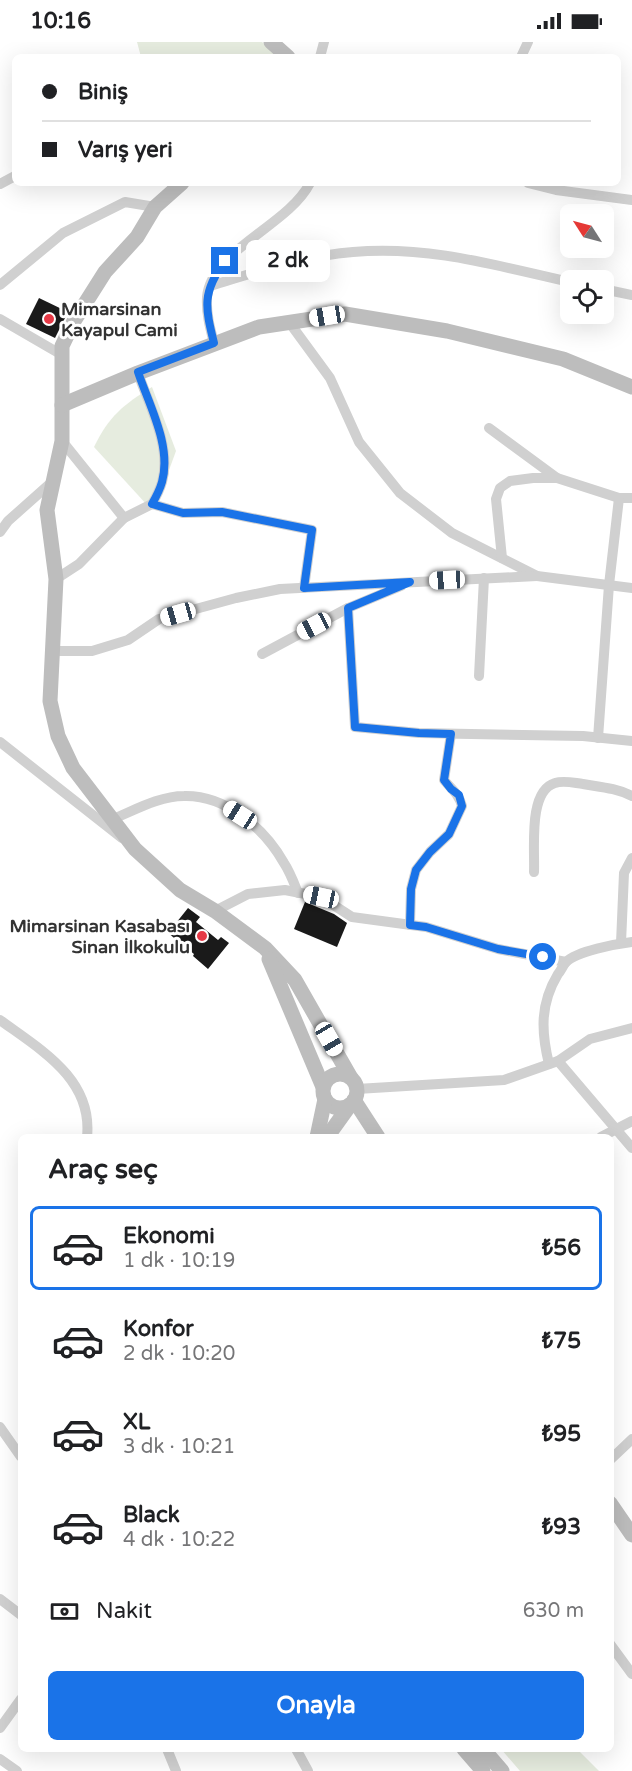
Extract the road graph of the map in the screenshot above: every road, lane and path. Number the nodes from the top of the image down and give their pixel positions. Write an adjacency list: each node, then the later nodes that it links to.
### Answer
1 (179, 186): 5 (street)
2 (308, 186): 8 (street)
3 (540, 186): 4 (street)
4 (632, 200)
5 (155, 207): 7 (street); 14 (street)
6 (560, 280): 8 (street)
7 (0, 285)
8 (210, 286): 13 (street)
9 (614, 291): 10 (street)
10 (632, 295)
11 (0, 319): 14 (street)
12 (289, 322): 13 (street); 16 (street); 27 (street)
13 (214, 343): 15 (street)
14 (62, 355): 17 (street)
15 (138, 372): 17 (street); 24 (street)
16 (632, 387)
17 (62, 405): 19 (street)
18 (489, 428): 20 (street)
19 (62, 441): 21 (street); 25 (street)
20 (557, 478): 22 (street); 27 (street)
21 (53, 481): 26 (street); 30 (street)
22 (619, 498): 23 (street); 32 (street)
23 (632, 498)
24 (152, 504): 25 (street); 33 (street)
25 (124, 518): 30 (street)
26 (0, 532)
27 (502, 558): 28 (street)
28 (537, 576): 29 (street); 32 (street)
29 (484, 578): 31 (street); 38 (street)
30 (56, 579): 36 (street)
31 (410, 582): 33 (street); 35 (street)
32 (609, 585): 34 (street); 40 (street)
33 (304, 588): 36 (street)
34 (632, 588)
35 (348, 608): 37 (street); 39 (street)
36 (53, 651): 44 (street)
37 (262, 654)
38 (479, 676)
39 (451, 734): 40 (street); 50 (street)
40 (598, 738): 41 (street)
41 (632, 741)
42 (0, 742): 45 (street)
43 (632, 796): 47 (street)
44 (113, 819): 45 (street); 48 (street)
45 (135, 849): 49 (street)
46 (632, 858): 51 (street)
47 (534, 872)
48 (298, 893): 49 (street); 50 (street)
49 (215, 911): 52 (street)
50 (410, 925): 53 (street)
51 (626, 942): 53 (street)
52 (265, 948): 57 (street); 58 (street)
53 (566, 962): 56 (street)
54 (0, 1020): 61 (street)
55 (632, 1028): 56 (street)
56 (553, 1062): 58 (street); 60 (street)
57 (324, 1093): 58 (street); 58 (street); 62 (street)
58 (353, 1093): 63 (street); 64 (street)
59 (632, 1121): 60 (street)
60 (617, 1128): 65 (street); 66 (street)
61 (87, 1134)
62 (317, 1134)
63 (329, 1134)
64 (376, 1134)
65 (606, 1134)
66 (632, 1148)
67 (0, 1427): 69 (street)
68 (632, 1439): 70 (street)
69 (18, 1453)
70 (614, 1456)
71 (614, 1509): 72 (street)
72 (632, 1535)
73 (0, 1599): 74 (street)
74 (18, 1613)
75 (614, 1649): 76 (street)
76 (632, 1674)
77 (18, 1704): 78 (street)
78 (0, 1728)
79 (168, 1752): 85 (street)
80 (298, 1752): 86 (street)
81 (467, 1752): 87 (street)
82 (486, 1752): 88 (street)
83 (0, 1759): 84 (street)
84 (17, 1771)
85 (177, 1771)
86 (308, 1771)
87 (483, 1771)
88 (502, 1771)

